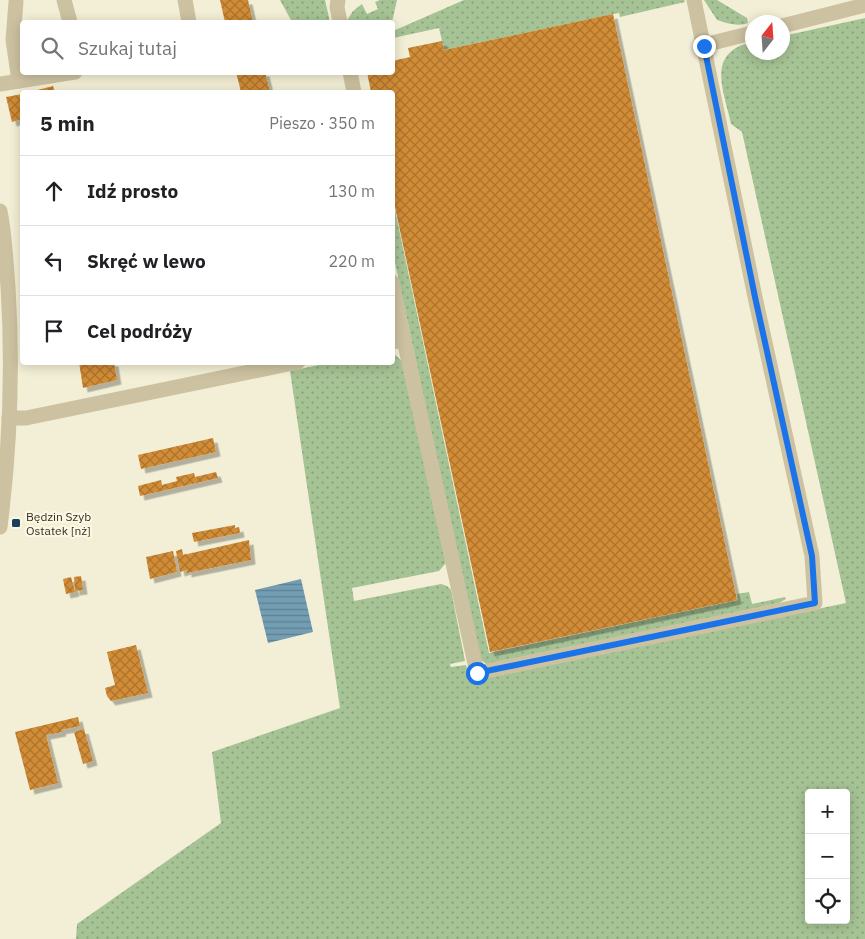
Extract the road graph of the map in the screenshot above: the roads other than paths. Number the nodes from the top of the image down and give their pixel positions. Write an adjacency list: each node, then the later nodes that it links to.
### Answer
1 (64, 0): 7 (street)
2 (185, 0): 8 (street)
3 (338, 0): 9 (street)
4 (694, 0): 12 (street)
5 (16, 2): 15 (street)
6 (865, 5): 10 (street)
7 (69, 20)
8 (189, 20)
9 (340, 20)
10 (790, 24)
11 (745, 35): 12 (street)
12 (704, 46): 20 (street)
13 (56, 75): 15 (street)
14 (351, 75): 17 (street)
15 (19, 81): 16 (street)
16 (0, 84)
17 (354, 90)
18 (0, 212): 22 (street)
19 (395, 312): 20 (street)
20 (398, 341)
21 (283, 365): 22 (street)
22 (9, 418): 23 (street)
23 (0, 527)

